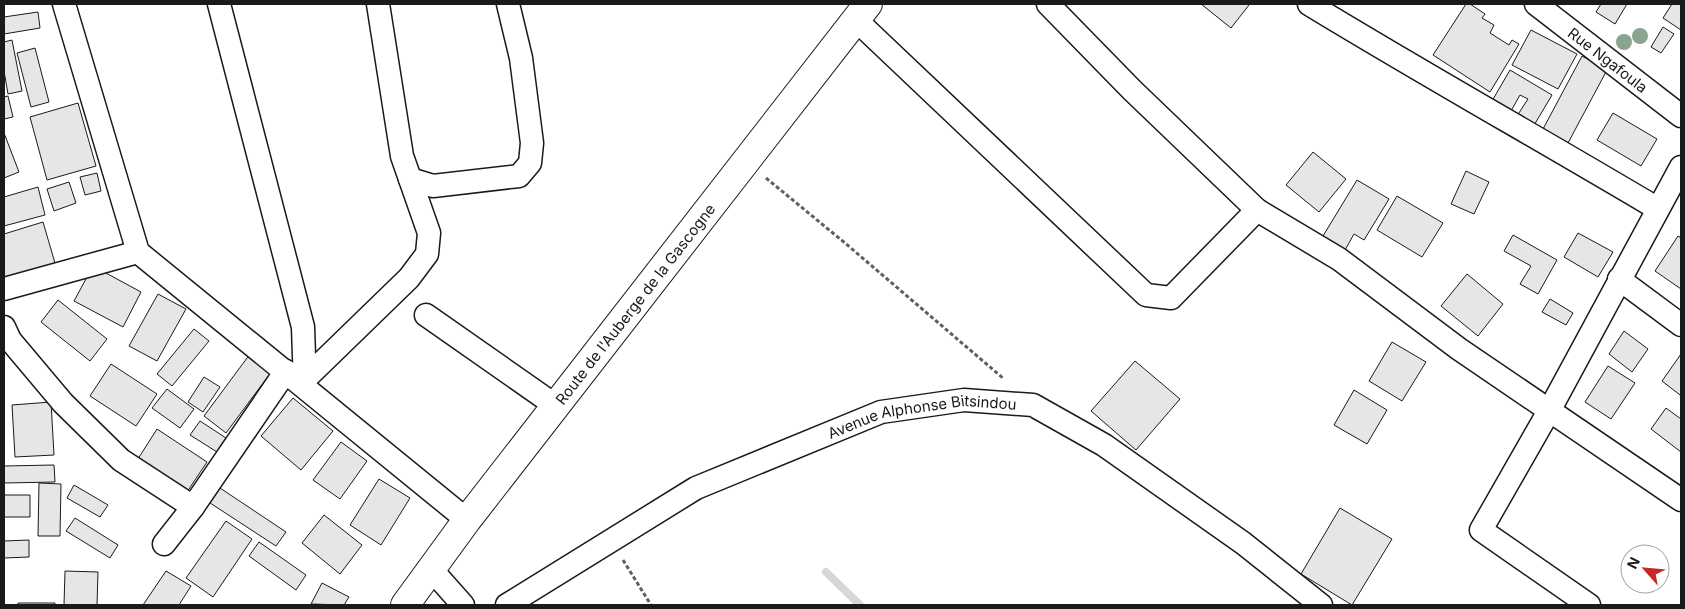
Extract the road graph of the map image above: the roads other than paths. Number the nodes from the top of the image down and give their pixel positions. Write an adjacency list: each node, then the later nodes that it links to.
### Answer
1 (64, 4): 14 (street)
2 (219, 4): 20 (street)
3 (378, 4): 11 (street)
4 (508, 4): 11 (street)
5 (1048, 4): 13 (street)
6 (1309, 4): 12 (street)
7 (1536, 4): 9 (street, Rue Ngafoula)
8 (861, 12): 13 (street); 21 (street, Route de l'Auberge de la Gascogne)
9 (1681, 116)
10 (1681, 167): 12 (street)
11 (410, 179): 20 (street)
12 (1658, 209): 15 (street)
13 (1256, 210): 22 (street)
14 (138, 252): 16 (street); 20 (street)
15 (1619, 279): 18 (street); 22 (street)
16 (4, 289)
17 (426, 315): 21 (street)
18 (1681, 325)
19 (4, 327): 24 (street)
20 (299, 379): 24 (street); 25 (street)
21 (556, 406): 25 (street, Route de l'Auberge de la Gascogne)
22 (1549, 410): 23 (street); 32 (street)
23 (1681, 500)
24 (193, 507): 26 (street)
25 (467, 520): 27 (street, Route de l'Auberge de la Gascogne)
26 (164, 544)
27 (432, 569): 28 (street, Route de l'Auberge de la Gascogne); 29 (street)
28 (404, 605)
29 (463, 605)
30 (507, 605): 31 (street, Avenue Alphonse Bitsindou)
31 (1321, 605)
32 (1589, 605)

